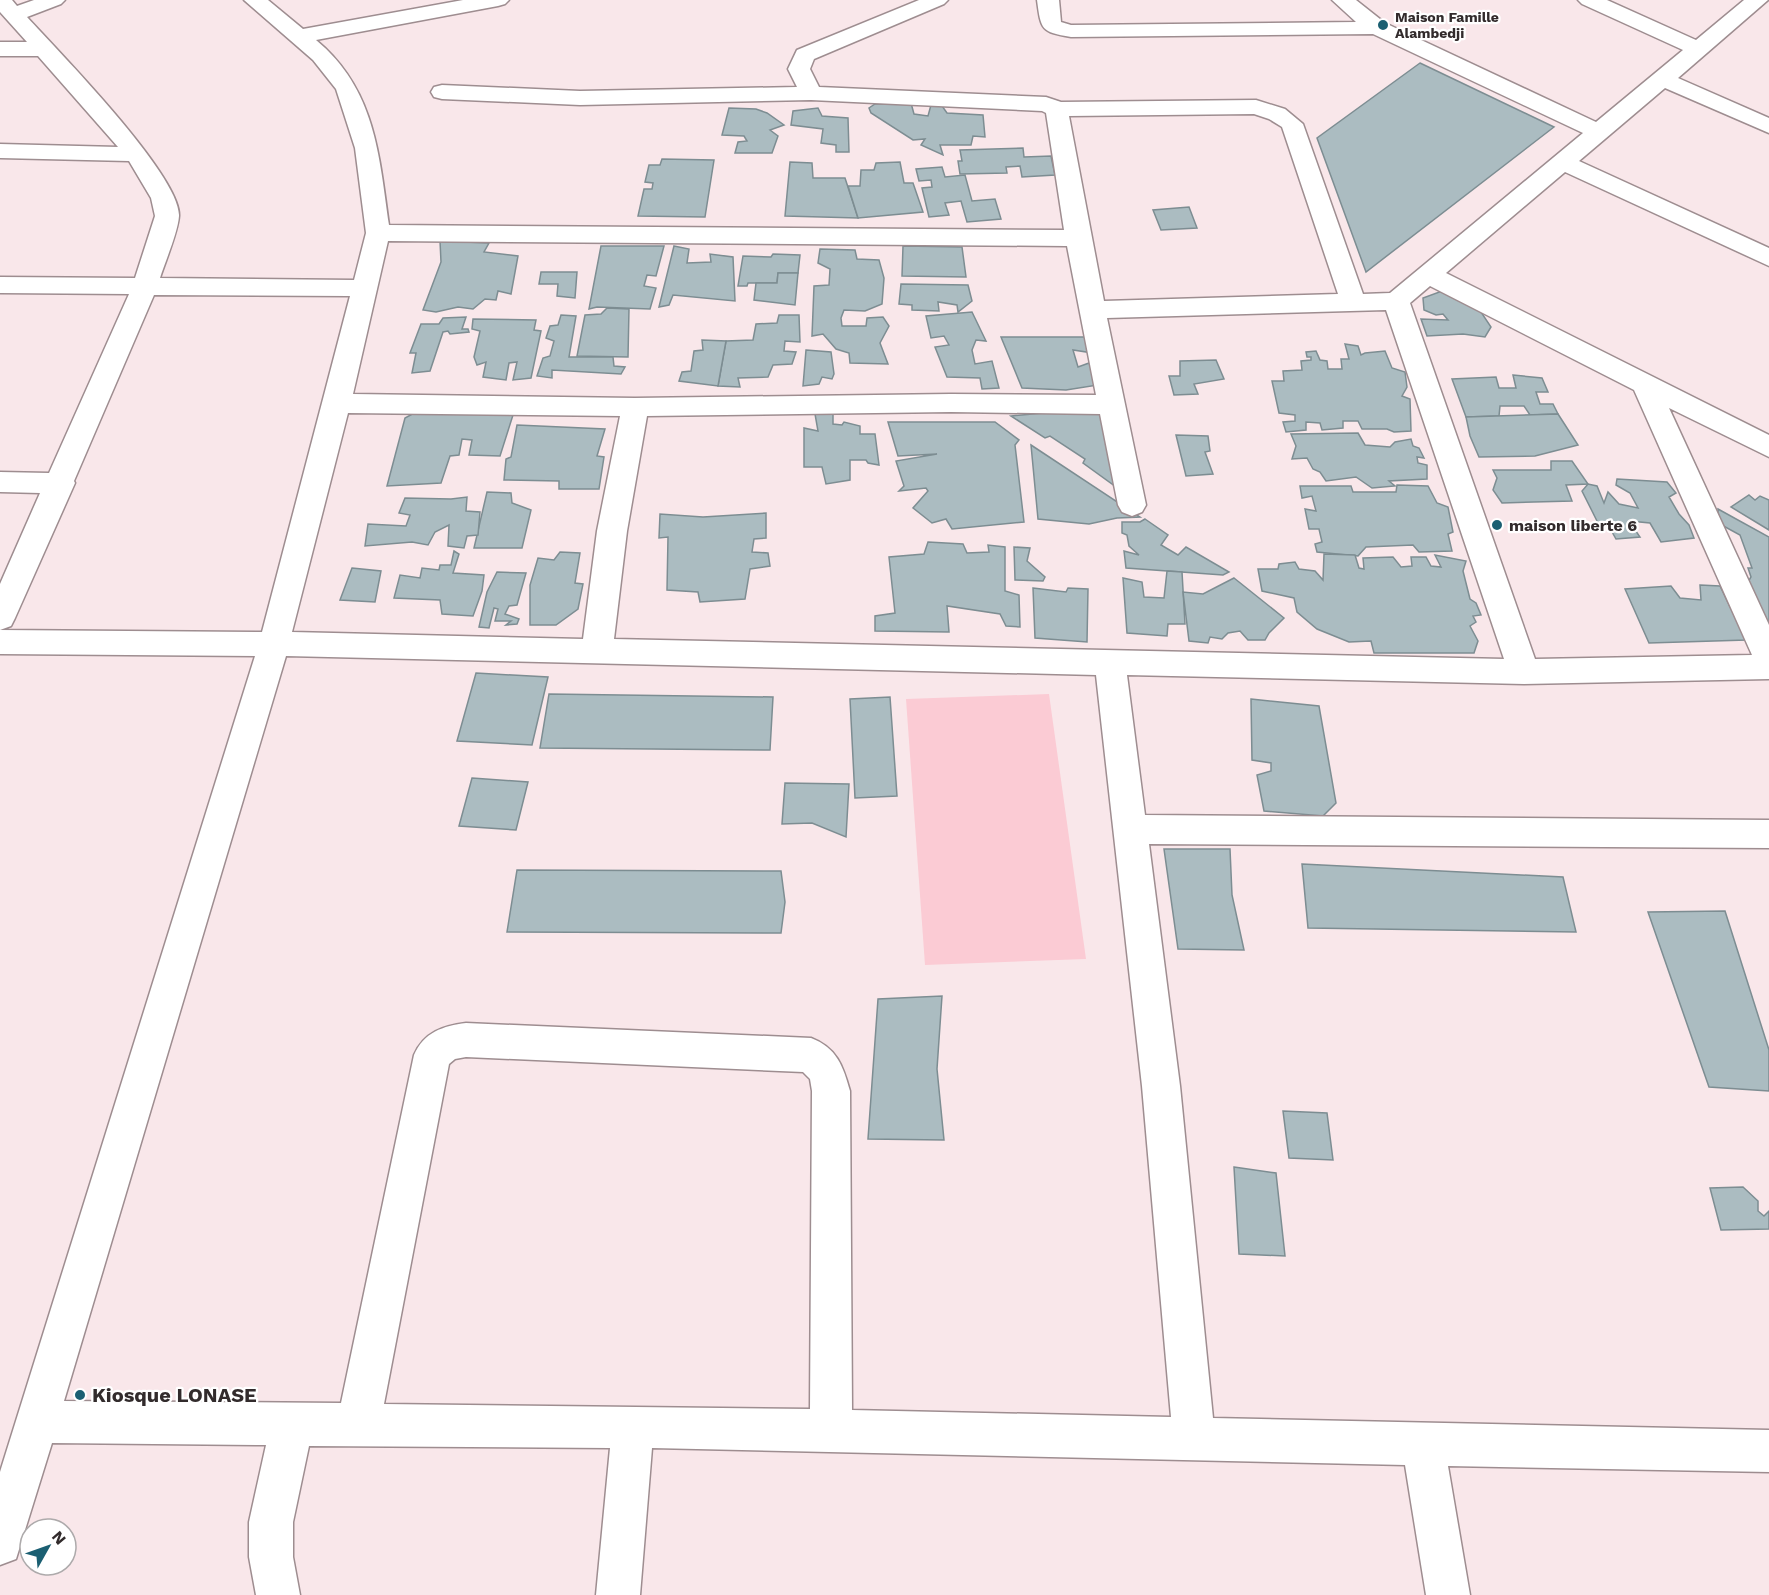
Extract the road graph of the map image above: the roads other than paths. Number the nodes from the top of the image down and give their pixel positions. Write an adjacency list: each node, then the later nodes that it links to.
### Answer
1 (54, 0): 10 (street)
2 (255, 0): 11 (street)
3 (498, 0): 9 (street)
4 (937, 0): 18 (street)
5 (1048, 0): 12 (street)
6 (1343, 0): 12 (street)
7 (1589, 0): 15 (street)
8 (1757, 0): 15 (street)
9 (477, 2): 11 (street)
10 (7, 7): 14 (street)
11 (293, 22): 25 (street)
12 (1377, 28): 21 (street)
13 (0, 49): 14 (street)
14 (44, 49): 23 (street)
15 (1699, 49): 16 (street)
16 (1662, 79): 20 (street); 21 (street)
17 (442, 92): 18 (street)
18 (811, 93): 19 (street)
19 (1057, 109): 26 (street); 33 (street)
20 (1769, 126)
21 (1598, 132): 24 (street)
22 (0, 151): 23 (street)
23 (137, 154): 30 (street)
24 (1562, 162): 27 (street); 28 (street)
25 (378, 233): 26 (street); 31 (street)
26 (1078, 238): 34 (street)
27 (1769, 258)
28 (1428, 274): 32 (street); 35 (street)
29 (0, 285): 30 (street)
30 (145, 286): 31 (street); 41 (street)
31 (365, 288): 36 (street)
32 (1396, 301): 33 (street); 50 (street)
33 (1353, 302): 34 (street)
34 (1092, 309): 37 (street)
35 (1645, 384): 39 (street); 47 (street)
36 (337, 403): 38 (street); 45 (street)
37 (1112, 405): 38 (street); 42 (street)
38 (635, 407): 46 (street)
39 (1769, 447)
40 (0, 482): 41 (street)
41 (61, 483): 43 (street)
42 (1132, 505)
43 (0, 618)
44 (0, 642): 45 (street)
45 (274, 644): 46 (street); 53 (street)
46 (597, 651): 48 (street)
47 (1769, 659)
48 (1110, 663): 50 (street); 51 (street)
49 (1769, 667): 50 (street)
50 (1524, 672)
51 (1130, 829): 52 (street); 58 (street)
52 (1769, 834)
53 (38, 1422): 54 (street); 61 (street)
54 (292, 1425): 55 (street); 62 (street)
55 (358, 1426): 56 (street); 57 (street)
56 (633, 1427): 57 (street); 63 (street)
57 (831, 1431): 58 (street)
58 (1194, 1437): 59 (street)
59 (1423, 1445): 60 (street); 64 (street)
60 (1769, 1451)
61 (0, 1543)
62 (278, 1595)
63 (618, 1595)
64 (1448, 1595)

